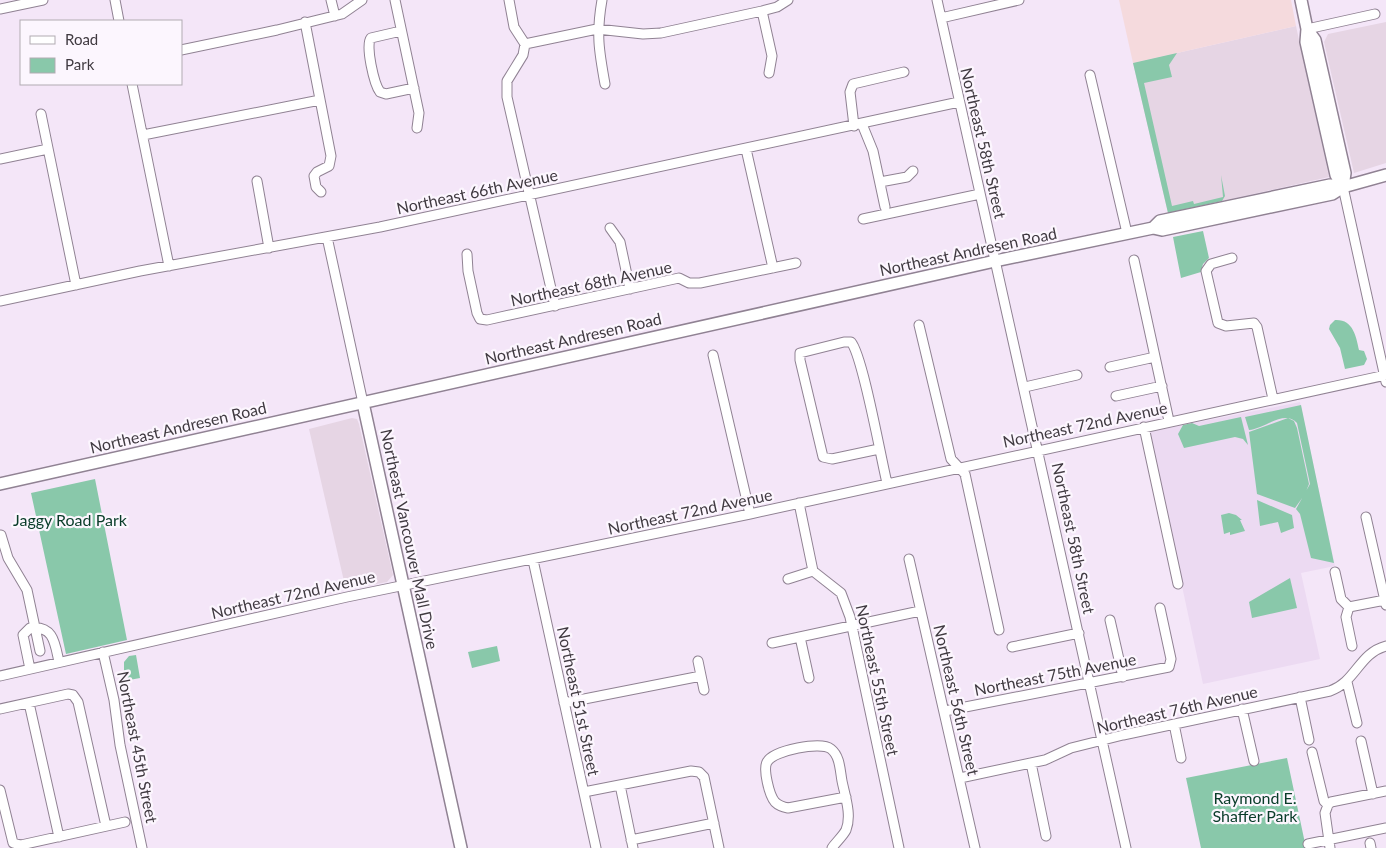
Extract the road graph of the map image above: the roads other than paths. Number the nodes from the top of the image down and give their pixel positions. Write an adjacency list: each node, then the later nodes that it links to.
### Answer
1 (42, 0): 12 (street)
2 (115, 0): 17 (street)
3 (332, 0): 15 (street)
4 (362, 0): 15 (street)
5 (395, 0): 21 (street)
6 (509, 0): 22 (street)
7 (602, 0): 19 (street)
8 (788, 0): 13 (street)
9 (937, 0): 16 (street, Northeast 58th Street)
10 (1019, 0): 16 (street)
11 (1301, 0): 20 (main road)
12 (0, 9)
13 (762, 11): 19 (street); 25 (street)
14 (1374, 14): 20 (street)
15 (335, 16): 18 (street)
16 (940, 18): 31 (street, Northeast 58th Street)
17 (119, 20)
18 (305, 22): 23 (street); 30 (street)
19 (597, 29): 22 (street); 27 (street)
20 (1307, 29): 43 (main road)
21 (401, 31): 29 (street); 29 (street)
22 (525, 44): 46 (street)
23 (182, 50)
24 (904, 72): 33 (street)
25 (769, 73)
26 (1090, 75): 51 (street)
27 (605, 84)
28 (132, 85): 35 (street)
29 (414, 88): 34 (street)
30 (320, 100): 35 (street); 44 (street)
31 (959, 102): 33 (street, Northeast 66th Avenue); 45 (street, Northeast 58th Street)
32 (41, 114): 36 (street)
33 (858, 125): 37 (street, Northeast 66th Avenue); 42 (street)
34 (416, 128)
35 (143, 136): 59 (street)
36 (48, 149): 38 (street); 61 (street)
37 (746, 149): 46 (street, Northeast 66th Avenue); 60 (street)
38 (0, 159)
39 (913, 171): 42 (street)
40 (1386, 175): 43 (main road, Northeast Andresen Road)
41 (257, 181): 53 (street)
42 (880, 182): 47 (street)
43 (1343, 187): 50 (main road, Northeast Andresen Road); 50 (main road, Northeast Andresen Road); 70 (street)
44 (322, 192)
45 (980, 194): 48 (street); 57 (street, Northeast 58th Street)
46 (528, 195): 52 (street, Northeast 66th Avenue); 64 (street)
47 (885, 207)
48 (863, 219)
49 (610, 228): 62 (street)
50 (1153, 228): 51 (main road, Northeast Andresen Road)
51 (1127, 233): 57 (main road, Northeast Andresen Road)
52 (327, 237): 53 (street, Northeast 66th Avenue); 75 (street, Northeast Vancouver Mall Drive)
53 (269, 248): 59 (street, Northeast 66th Avenue)
54 (468, 254): 64 (street, Northeast 68th Avenue)
55 (1232, 258): 74 (street)
56 (1134, 260): 67 (street)
57 (995, 261): 72 (street, Northeast 58th Street); 75 (main road, Northeast Andresen Road)
58 (796, 263): 60 (street, Northeast 68th Avenue)
59 (169, 266): 61 (street, Northeast 66th Avenue)
60 (773, 268): 62 (street, Northeast 68th Avenue)
61 (76, 284): 63 (street, Northeast 66th Avenue)
62 (630, 289): 64 (street, Northeast 68th Avenue)
63 (0, 301)
64 (555, 306)
65 (919, 325): 80 (street)
66 (713, 354): 84 (street)
67 (1155, 358): 68 (street); 71 (street)
68 (1110, 368)
69 (1077, 375): 72 (street)
70 (1385, 377): 74 (street, Northeast 72nd Avenue)
71 (1162, 386): 73 (street); 76 (street)
72 (1025, 387): 79 (street, Northeast 58th Street)
73 (1116, 396)
74 (1273, 399): 76 (street, Northeast 72nd Avenue)
75 (363, 403): 82 (main road, Northeast Andresen Road); 93 (main road, Northeast Vancouver Mall Drive)
76 (1169, 421): 77 (street, Northeast 72nd Avenue)
77 (1144, 426): 79 (street, Northeast 72nd Avenue); 92 (street)
78 (879, 449): 78 (street); 81 (street)
79 (1039, 450): 80 (street, Northeast 72nd Avenue); 102 (street, Northeast 58th Street)
80 (957, 467): 81 (street, Northeast 72nd Avenue); 101 (street)
81 (887, 483): 83 (street, Northeast 72nd Avenue)
82 (0, 484)
83 (799, 503): 84 (street, Northeast 72nd Avenue); 89 (street)
84 (750, 514): 88 (street, Northeast 72nd Avenue)
85 (1366, 517): 94 (street)
86 (1, 535): 100 (street)
87 (909, 559): 97 (street, Northeast 56th Street)
88 (533, 560): 93 (street, Northeast 72nd Avenue); 122 (street, Northeast 51st Street)
89 (813, 571): 91 (street); 99 (street, Northeast 55th Street)
90 (1335, 572): 96 (street)
91 (788, 579)
92 (1178, 584)
93 (403, 586): 109 (street, Northeast 72nd Avenue); 153 (main road, Northeast Vancouver Mall Drive)
94 (1385, 603): 96 (street)
95 (1160, 608): 115 (street, Northeast 75th Avenue)
96 (1349, 608): 105 (street)
97 (920, 610): 99 (street); 125 (street, Northeast 56th Street)
98 (1110, 620): 115 (street)
99 (852, 625): 103 (street); 157 (street, Northeast 55th Street)
100 (35, 627): 108 (street); 111 (street); 112 (street)
101 (999, 630)
102 (1079, 633): 107 (street); 117 (street, Northeast 58th Street)
103 (800, 637): 104 (street); 116 (street)
104 (772, 643)
105 (1352, 646)
106 (1386, 646): 118 (street)
107 (1012, 647)
108 (40, 651)
109 (103, 652): 111 (street, Northeast 72nd Avenue); 152 (street, Northeast 45th Street)
110 (698, 661): 114 (street)
111 (59, 662): 112 (street, Northeast 72nd Avenue)
112 (30, 669): 113 (street, Northeast 72nd Avenue)
113 (0, 676)
114 (701, 676): 119 (street); 122 (street)
115 (1123, 677): 117 (street, Northeast 75th Avenue)
116 (809, 678)
117 (1090, 682): 125 (street, Northeast 75th Avenue); 129 (street, Northeast 58th Street)
118 (1347, 682): 120 (street, Northeast 76th Avenue); 127 (street)
119 (704, 690)
120 (1300, 697): 124 (street, Northeast 76th Avenue); 128 (street)
121 (29, 703): 123 (street); 145 (street); 148 (street)
122 (564, 704): 139 (street, Northeast 51st Street)
123 (0, 709)
124 (1242, 709): 126 (street, Northeast 76th Avenue); 133 (street)
125 (945, 712): 135 (street, Northeast 56th Street)
126 (1174, 724): 129 (street, Northeast 76th Avenue); 132 (street)
127 (1357, 724)
128 (1309, 740)
129 (1103, 741): 134 (street, Northeast 76th Avenue); 159 (street, Northeast 58th Street)
130 (1361, 741): 140 (street)
131 (1312, 752): 142 (street)
132 (1181, 758)
133 (1254, 761)
134 (1031, 763): 135 (street, Northeast 76th Avenue); 147 (street)
135 (960, 778): 158 (street, Northeast 56th Street)
136 (620, 785): 139 (street); 144 (street); 149 (street)
137 (0, 790): 148 (street)
138 (1386, 791): 140 (street)
139 (584, 792): 154 (street, Northeast 51st Street)
140 (1373, 794): 142 (street)
141 (846, 797): 141 (street); 156 (street)
142 (1328, 805): 151 (street)
143 (124, 822): 145 (street)
144 (714, 823): 149 (street); 155 (street)
145 (106, 826): 148 (street)
146 (1386, 828): 151 (street)
147 (1046, 836)
148 (59, 837)
149 (632, 844)
150 (1308, 844): 151 (street)
151 (1330, 844)
152 (142, 848)
153 (461, 848)
154 (596, 848)
155 (719, 848)
156 (832, 848)
157 (899, 848)
158 (975, 848)
159 (1126, 848)

